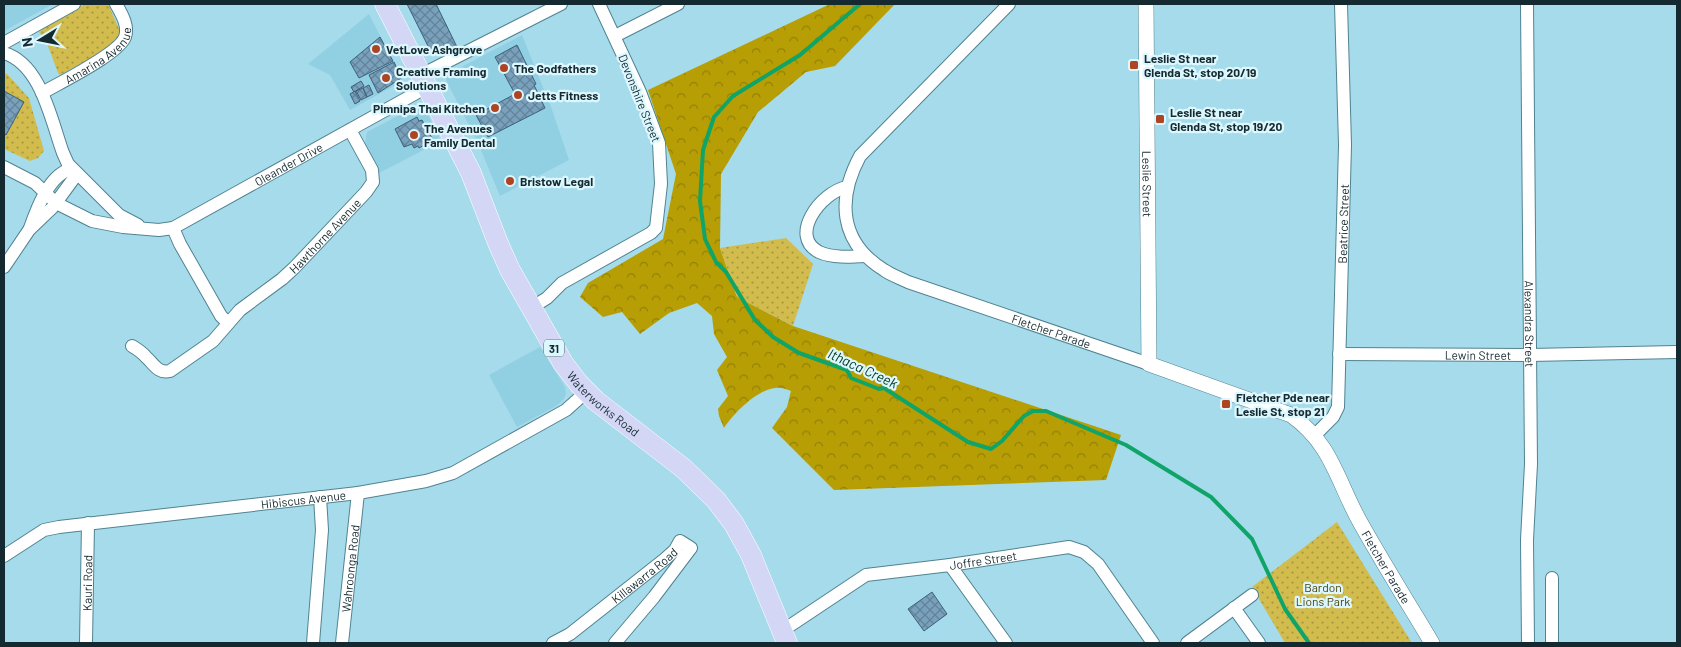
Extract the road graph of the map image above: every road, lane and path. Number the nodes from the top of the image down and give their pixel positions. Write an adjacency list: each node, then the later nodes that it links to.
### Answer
1 (74, 4): 12 (street)
2 (116, 4): 15 (street, Amarina Avenue)
3 (385, 4): 14 (main road, Waterworks Road / 31)
4 (561, 4): 14 (street, Oleander Drive)
5 (599, 4): 11 (street, Devonshire Street)
6 (678, 4): 11 (street)
7 (1009, 4): 19 (street, Fletcher Parade)
8 (1146, 4): 33 (street, Leslie Street)
9 (1341, 4): 31 (street, Beatrice Street)
10 (1527, 4): 32 (street, Alexandra Street)
11 (615, 36): 27 (street, Devonshire Street)
12 (4, 43)
13 (4, 53): 15 (street)
14 (424, 81): 16 (street, Oleander Drive); 27 (main road, Waterworks Road / 31)
15 (42, 92): 18 (street)
16 (350, 130): 23 (street, Oleander Drive); 28 (street, Hawthorne Avenue)
17 (4, 166): 20 (street)
18 (75, 171): 20 (street); 21 (street); 22 (street, Oleander Drive)
19 (847, 187): 25 (street, Fletcher Parade); 25 (street)
20 (46, 193): 21 (street, Oleander Drive); 24 (street)
21 (56, 202): 22 (street, Oleander Drive); 24 (street)
22 (145, 228): 23 (street, Oleander Drive)
23 (173, 228): 28 (street)
24 (30, 230): 26 (street)
25 (865, 256): 33 (street, Fletcher Parade)
26 (4, 267)
27 (531, 308): 34 (main road, Waterworks Road / 31)
28 (228, 323): 29 (street, Hawthorne Avenue)
29 (132, 346)
30 (1677, 352): 32 (street, Lewin Street)
31 (1339, 354): 32 (street, Lewin Street); 35 (street, Beatrice Street)
32 (1530, 355): 58 (street, Alexandra Street)
33 (1149, 364): 35 (street, Fletcher Parade)
34 (586, 392): 36 (street, Hibiscus Avenue); 46 (main road, Waterworks Road / 31)
35 (1315, 435): 57 (street, Fletcher Parade)
36 (358, 493): 37 (street, Hibiscus Avenue); 50 (street, Wahroonga Road)
37 (320, 497): 38 (street, Hibiscus Avenue); 49 (street)
38 (88, 523): 39 (street, Hibiscus Avenue); 48 (street, Kauri Road)
39 (4, 556)
40 (950, 565): 46 (street, Joffre Street); 53 (street); 54 (street, Joffre Street)
41 (647, 573): 43 (street); 43 (street, Killawarra Road); 47 (street, Killawarra Road)
42 (1552, 578): 59 (street)
43 (668, 580): 52 (street, Killawarra Road)
44 (1252, 595): 45 (street)
45 (1234, 608): 55 (street); 56 (street)
46 (784, 637)
47 (573, 638): 51 (street, Killawarra Road)
48 (86, 643)
49 (313, 643)
50 (342, 643)
51 (553, 643)
52 (615, 643)
53 (1006, 643)
54 (1153, 643)
55 (1187, 643)
56 (1259, 643)
57 (1432, 643)
58 (1528, 643)
59 (1552, 643)

